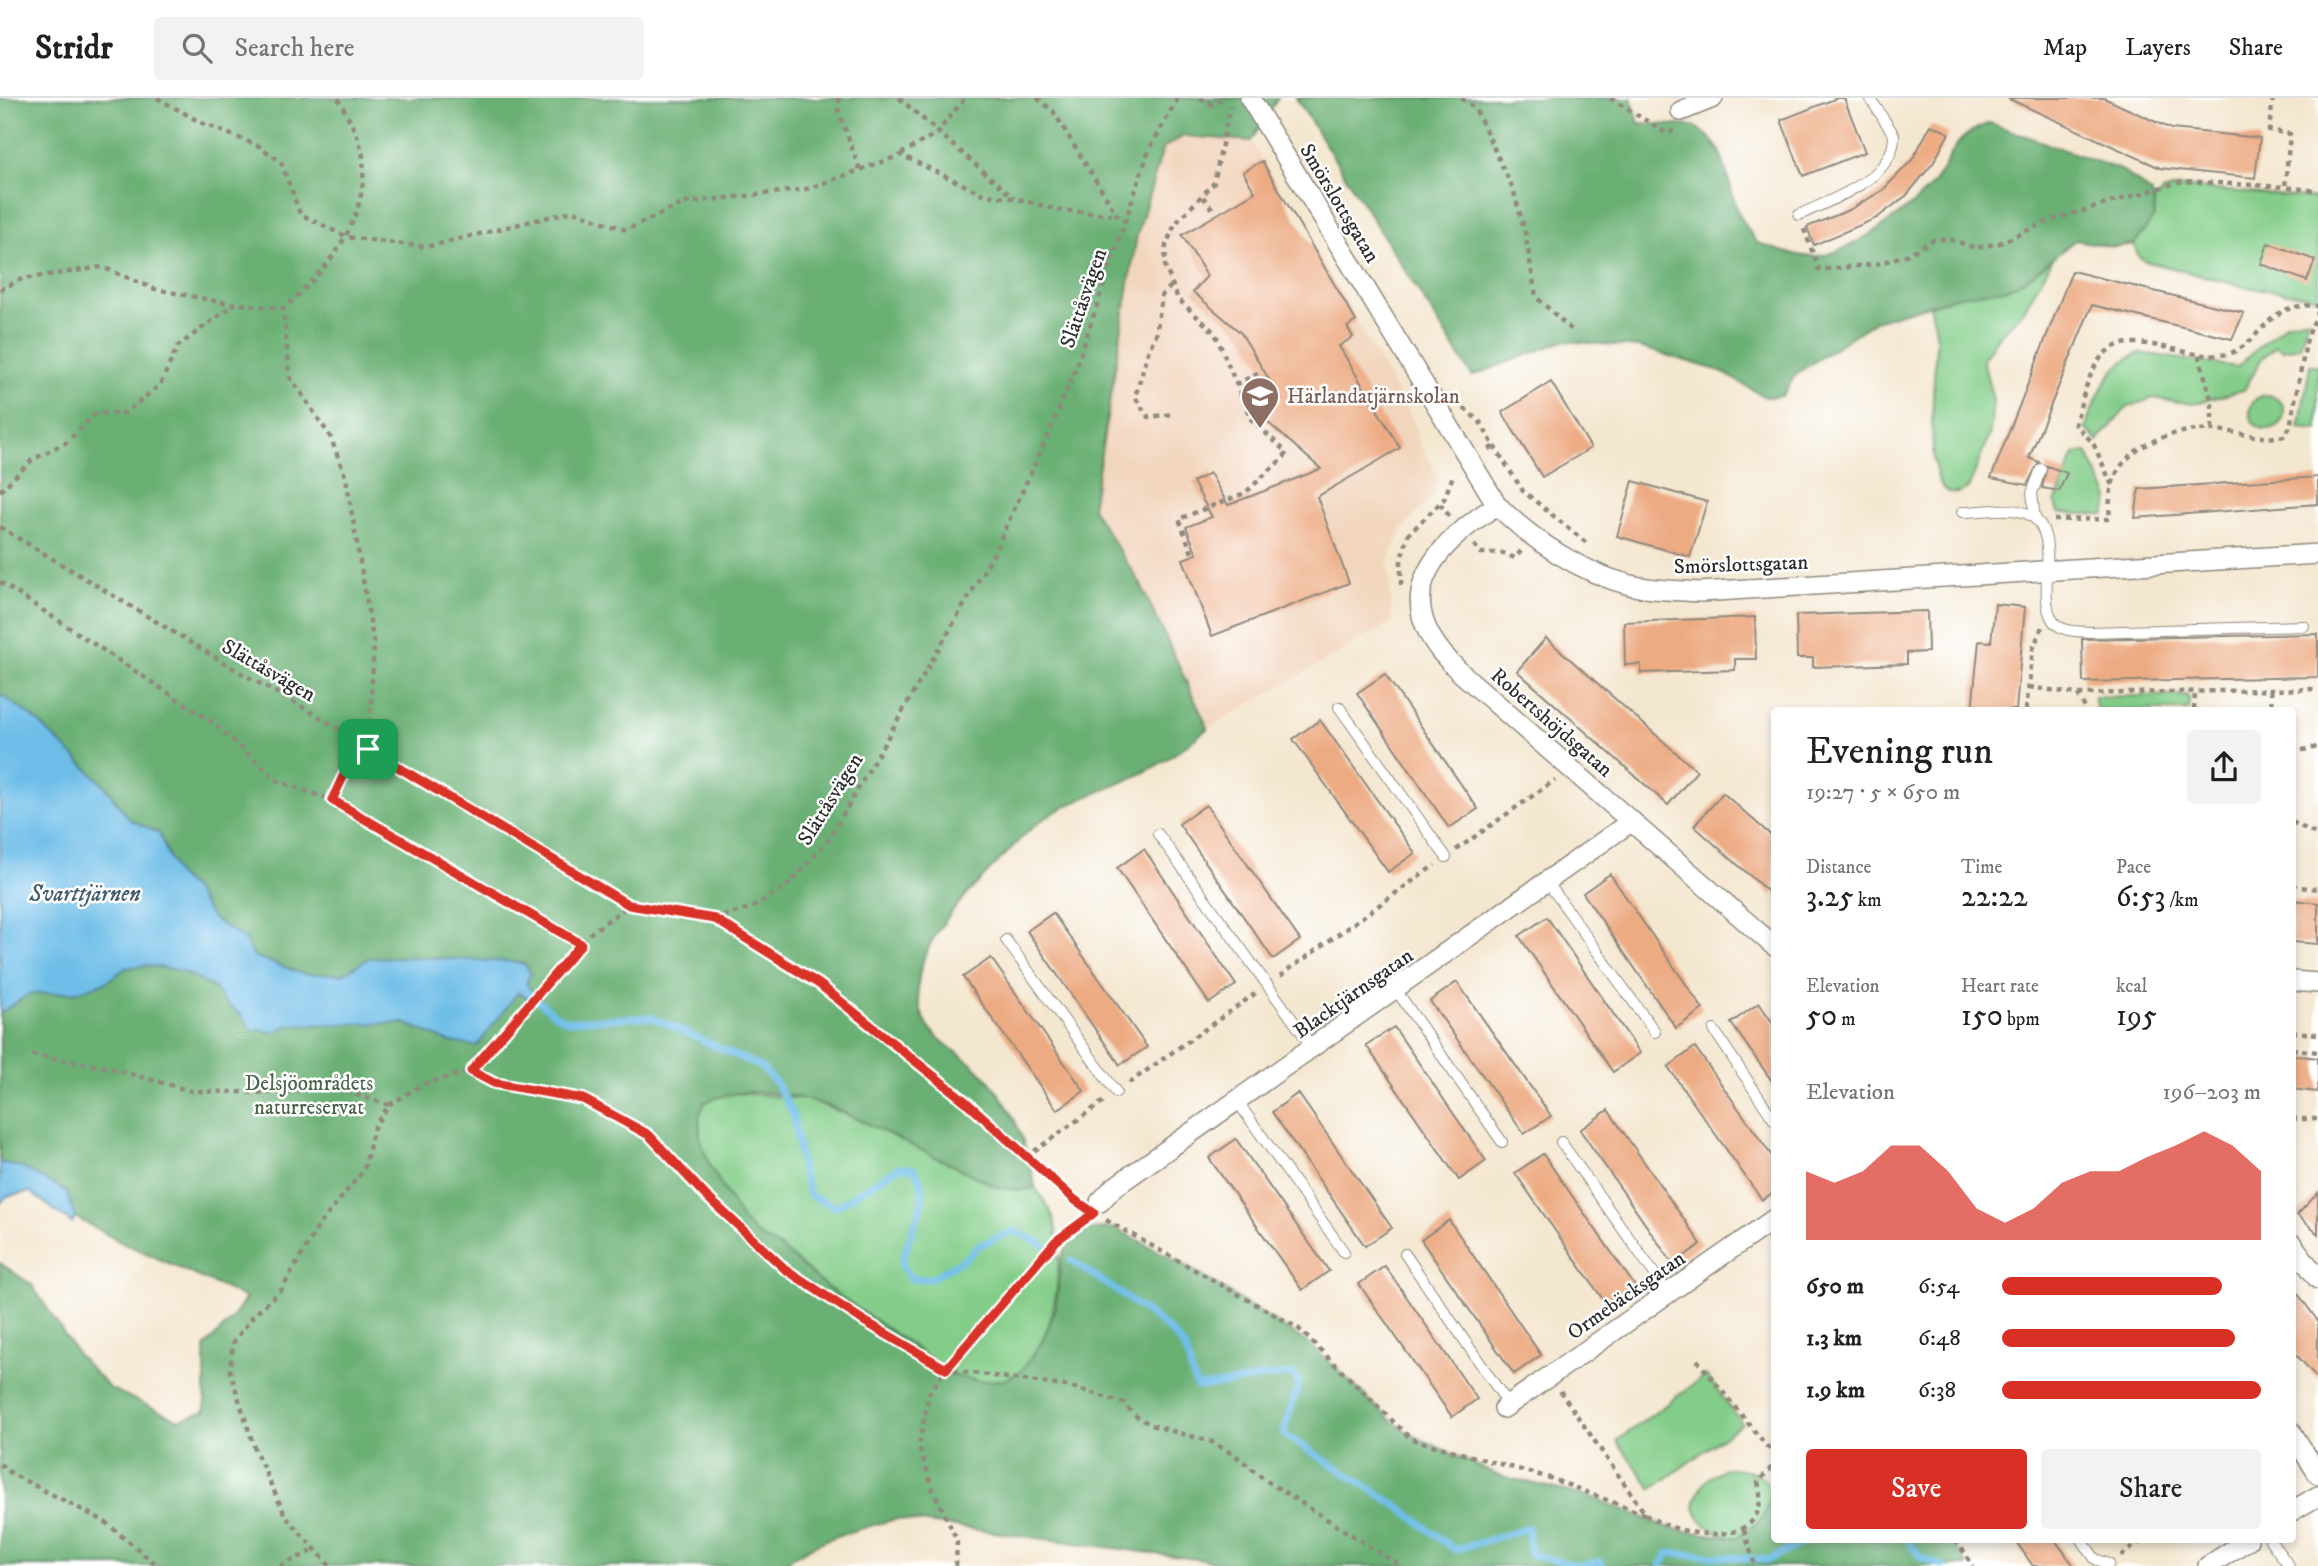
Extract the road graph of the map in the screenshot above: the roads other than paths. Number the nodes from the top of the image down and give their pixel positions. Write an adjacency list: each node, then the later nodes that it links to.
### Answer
1 (1250, 98): 7 (street, Smörslottsgatan)
2 (1713, 98): 4 (street)
3 (1870, 98): 5 (lane)
4 (1681, 111)
5 (1799, 215)
6 (2040, 469): 9 (lane)
7 (1497, 505): 11 (street, Smörslottsgatan); 14 (street, Robertshöjdsgatan)
8 (1962, 512): 9 (lane)
9 (2035, 519): 11 (lane)
10 (2318, 554): 11 (street, Smörslottsgatan)
11 (2048, 570): 12 (lane)
12 (2304, 626)
13 (1339, 707): 16 (lane)
14 (1632, 821): 17 (street, Blacktjärnsgatan); 19 (street, Robertshöjdsgatan)
15 (1158, 834): 25 (lane)
16 (1446, 857)
17 (1548, 883): 22 (street, Blacktjärnsgatan); 24 (lane)
18 (1006, 940): 26 (lane)
19 (1771, 943)
20 (2296, 981): 21 (street)
21 (2318, 983)
22 (1396, 990): 25 (street, Blacktjärnsgatan); 29 (lane)
23 (1714, 1030): 28 (lane)
24 (1655, 1032)
25 (1313, 1048): 27 (street, Blacktjärnsgatan)
26 (1116, 1092)
27 (1237, 1101): 31 (street, Blacktjärnsgatan); 34 (lane)
28 (1771, 1116)
29 (1502, 1142)
30 (1561, 1142): 37 (lane)
31 (1097, 1208)
32 (1771, 1221): 37 (street, Ormebäcksgatan)
33 (2296, 1249): 36 (street)
34 (1344, 1252)
35 (1405, 1254): 38 (lane)
36 (2318, 1279)
37 (1668, 1293): 38 (street, Ormebäcksgatan)
38 (1506, 1406)
39 (2296, 1439): 40 (street)
40 (2318, 1475)
41 (2318, 1496): 42 (street)
42 (2296, 1509)
43 (2084, 1543): 46 (lane)
44 (2243, 1543): 47 (street)
45 (2272, 1543): 48 (lane)
46 (2109, 1564)
47 (2208, 1566)
48 (2289, 1566)

